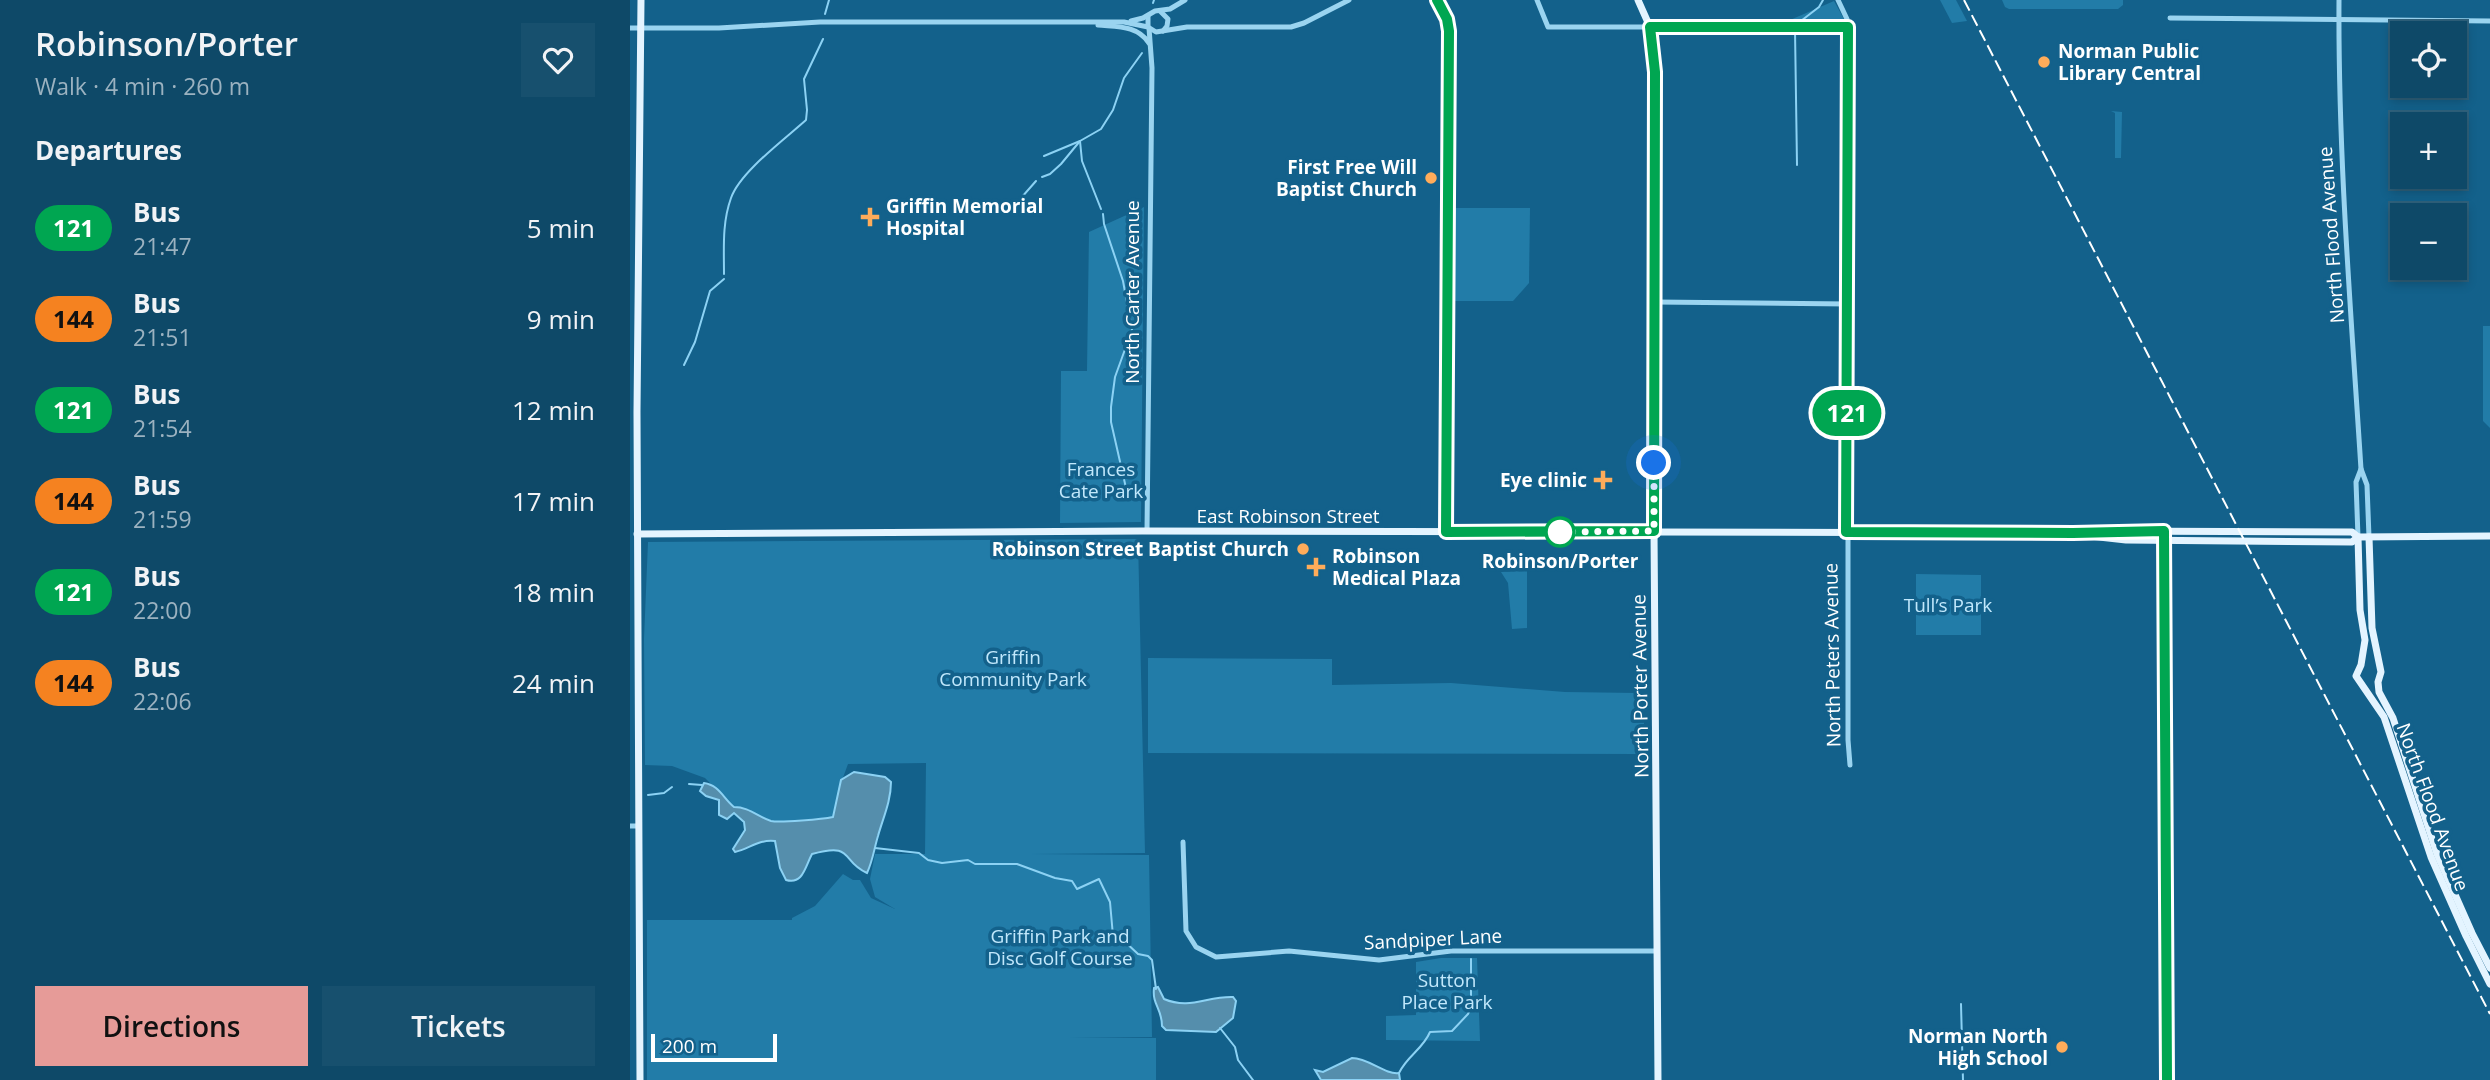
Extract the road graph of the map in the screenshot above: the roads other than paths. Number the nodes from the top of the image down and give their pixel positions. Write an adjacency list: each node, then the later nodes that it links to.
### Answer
1 (641, 0): 20 (main road)
2 (1349, 0): 17 (street)
3 (1437, 0): 30 (street)
4 (1537, 0): 18 (street)
5 (1638, 0): 18 (main road, North Porter Avenue)
6 (1838, 0): 25 (street, North Peters Avenue)
7 (2339, 0): 12 (street, North Flood Avenue)
8 (1182, 1): 9 (street); 13 (street)
9 (1158, 11): 10 (street); 13 (street)
10 (1148, 16): 16 (street); 21 (street)
11 (2170, 18): 12 (street)
12 (2339, 20): 14 (street); 26 (street, North Flood Avenue)
13 (1168, 21): 17 (street); 22 (street)
14 (2490, 21)
15 (1071, 22): 16 (street); 20 (street); 23 (street)
16 (1124, 22): 21 (street)
17 (1186, 27): 22 (street)
18 (1650, 27): 24 (main road, North Porter Avenue)
19 (630, 28): 20 (street)
20 (641, 28): 33 (main road)
21 (1148, 28): 22 (street); 23 (street, North Carter Avenue)
22 (1161, 32): 23 (street, North Carter Avenue)
23 (1151, 49): 27 (street, North Carter Avenue)
24 (1655, 302): 25 (street); 28 (main road, North Porter Avenue)
25 (1847, 304): 31 (street, North Peters Avenue)
26 (2361, 468): 35 (street, North Flood Avenue); 36 (street, North Flood Avenue)
27 (1147, 531): 30 (main road, East Robinson Street); 33 (main road, East Robinson Street)
28 (1654, 531): 30 (main road, East Robinson Street); 31 (main road, East Robinson Street); 45 (main road, North Porter Avenue)
29 (2164, 531): 32 (main road); 35 (main road); 37 (street)
30 (1446, 532)
31 (1846, 532): 32 (main road, East Robinson Street); 42 (street, North Peters Avenue)
32 (2073, 533): 37 (main road)
33 (634, 534): 43 (main road)
34 (2490, 536): 36 (main road)
35 (2358, 537): 36 (main road); 37 (main road); 38 (main road, North Flood Avenue)
36 (2369, 537): 39 (main road, North Flood Avenue)
37 (2165, 541): 50 (street)
38 (2361, 665): 39 (main road); 41 (main road)
39 (2380, 668): 40 (main road)
40 (2378, 682): 41 (main road); 46 (main road, North Flood Avenue)
41 (2360, 683): 47 (main road, North Flood Avenue)
42 (1850, 765)
43 (634, 826): 48 (main road)
44 (1183, 842): 45 (street, Sandpiper Lane)
45 (1657, 951): 49 (main road, North Porter Avenue)
46 (2490, 968)
47 (2490, 984)
48 (640, 1080)
49 (1658, 1080)
50 (2167, 1080)

